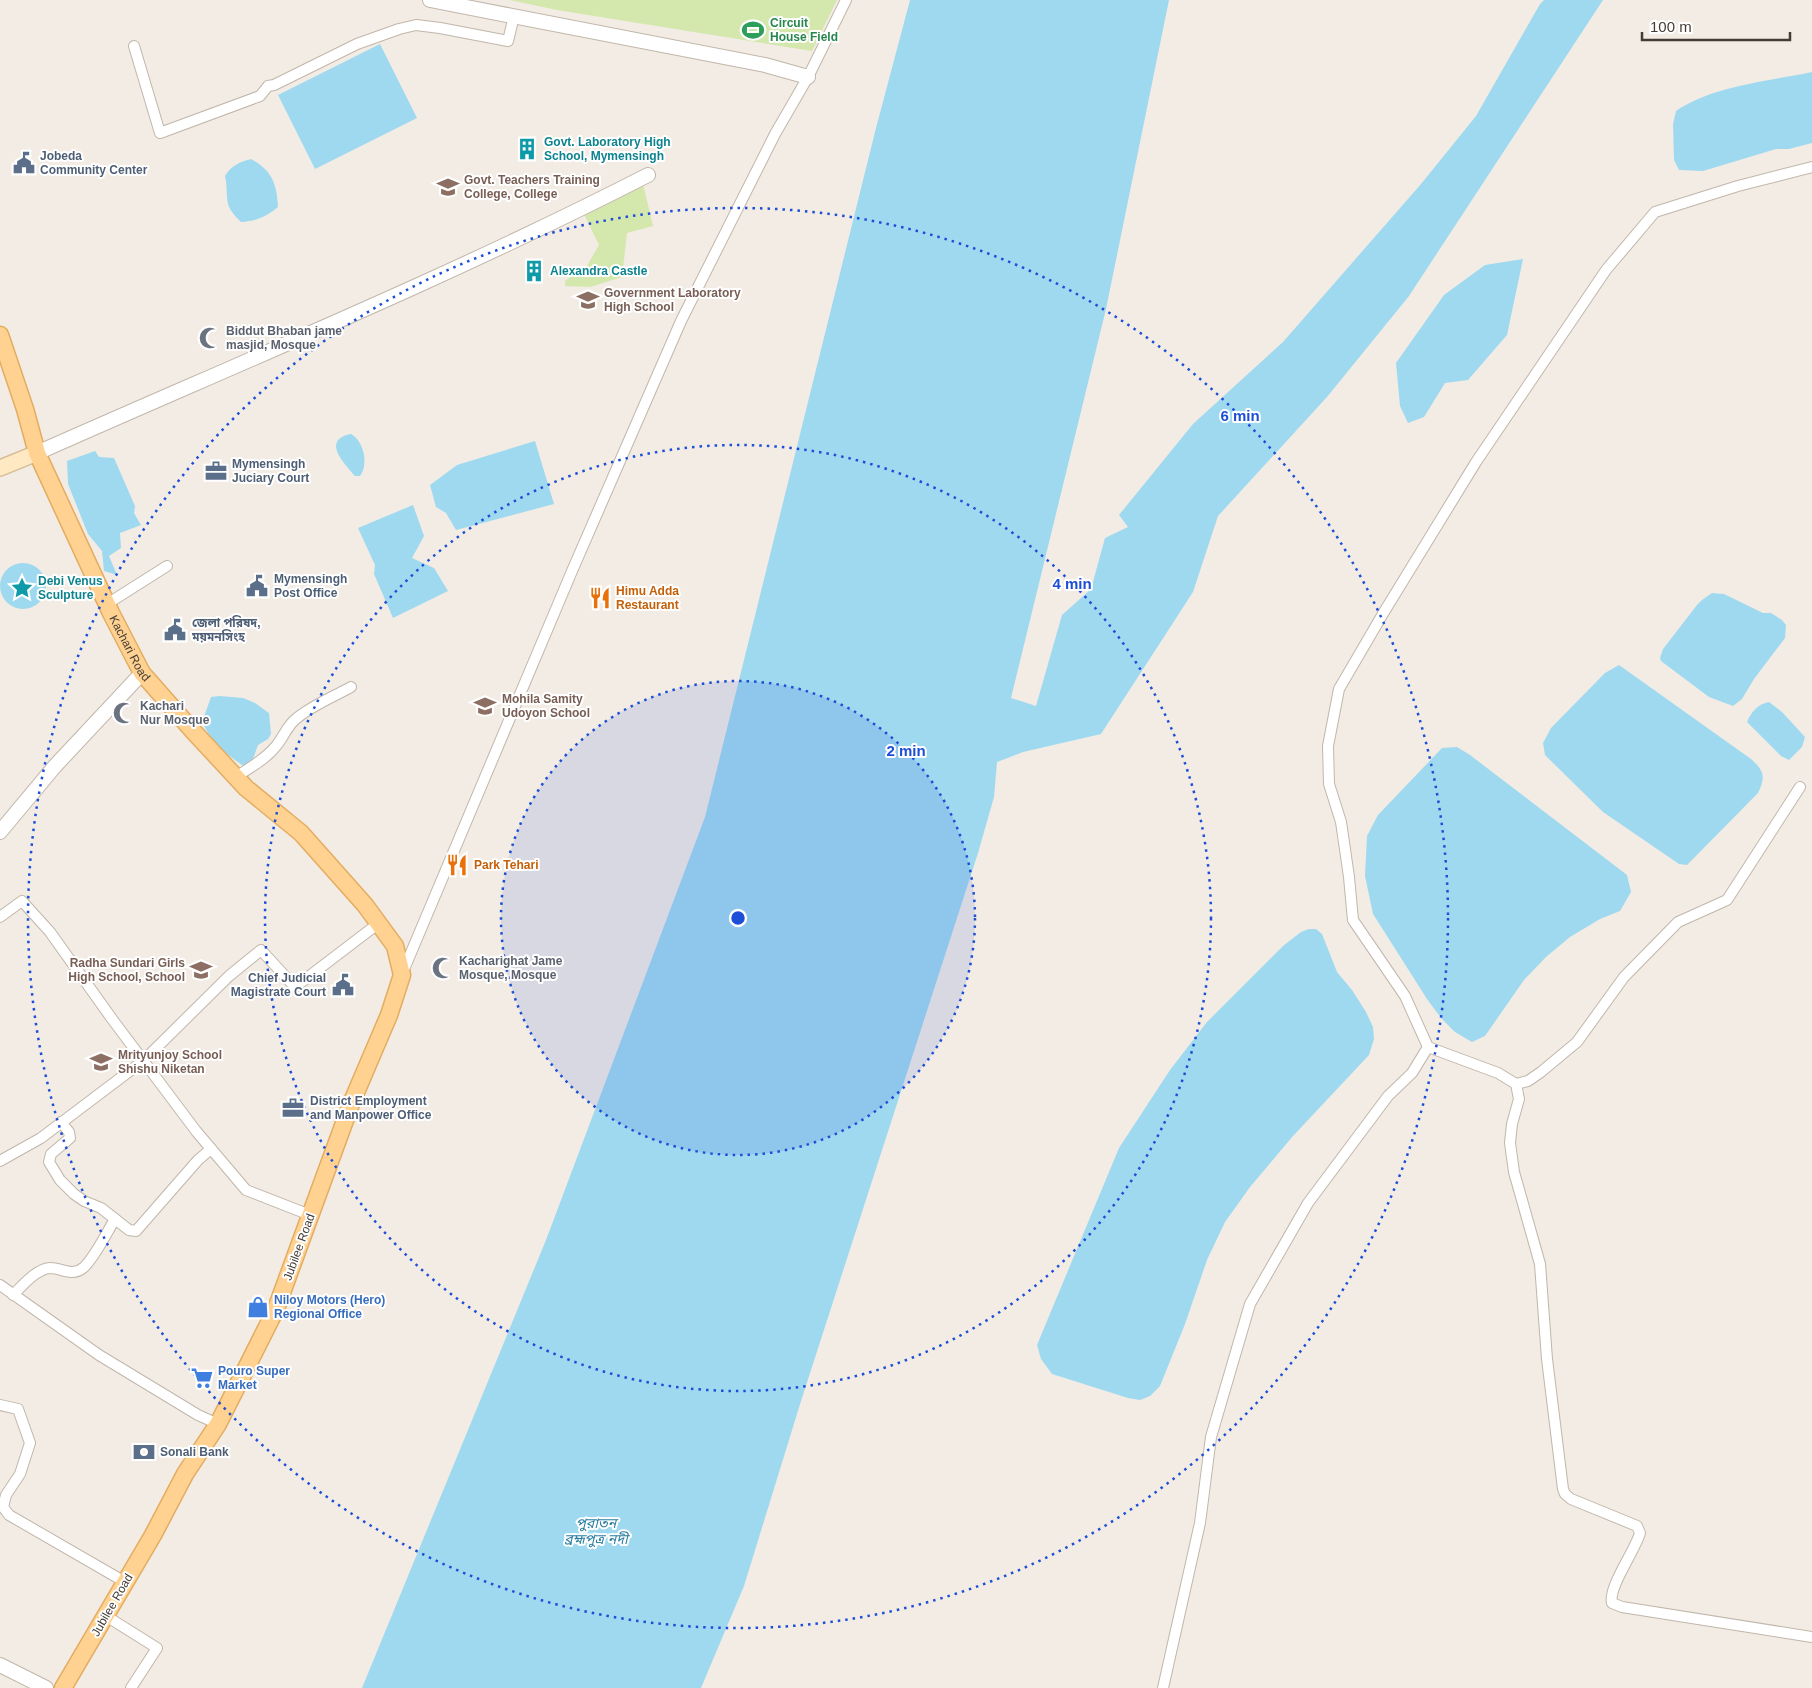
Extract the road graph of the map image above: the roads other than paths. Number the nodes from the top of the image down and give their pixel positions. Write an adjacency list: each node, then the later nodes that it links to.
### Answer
1 (430, 0): 3 (street)
2 (846, 0): 5 (street)
3 (514, 16): 4 (street); 5 (street)
4 (134, 46)
5 (808, 77): 20 (street)
6 (1812, 167): 21 (street)
7 (648, 175): 9 (street)
8 (0, 335): 9 (main road, Kachari Road)
9 (37, 453): 10 (main road); 12 (main road, Kachari Road)
10 (0, 468)
11 (167, 566): 12 (street)
12 (107, 604): 13 (main road, Kachari Road)
13 (142, 673): 15 (main road, Kachari Road); 17 (street)
14 (351, 687): 15 (street)
15 (236, 777): 19 (main road, Kachari Road)
16 (1800, 787): 23 (street)
17 (0, 832)
18 (0, 918): 22 (street)
19 (378, 923): 20 (main road, Kachari Road); 22 (street)
20 (402, 975): 27 (main road, Jubilee Road)
21 (1428, 1046): 23 (street); 40 (street)
22 (143, 1061): 24 (street); 25 (street)
23 (1516, 1084): 35 (street)
24 (61, 1122): 26 (street); 28 (street)
25 (211, 1149): 27 (street); 28 (street)
26 (0, 1160)
27 (310, 1215): 32 (main road, Jubilee Road)
28 (115, 1219): 30 (street)
29 (0, 1285): 30 (street)
30 (13, 1295): 32 (street)
31 (0, 1405): 33 (street)
32 (218, 1424): 33 (main road, Jubilee Road)
33 (125, 1582): 34 (main road, Jubilee Road)
34 (106, 1616): 38 (main road, Jubilee Road); 39 (street)
35 (1812, 1637)
36 (0, 1665): 37 (street)
37 (46, 1688)
38 (63, 1688)
39 (131, 1688)
40 (1163, 1688)

